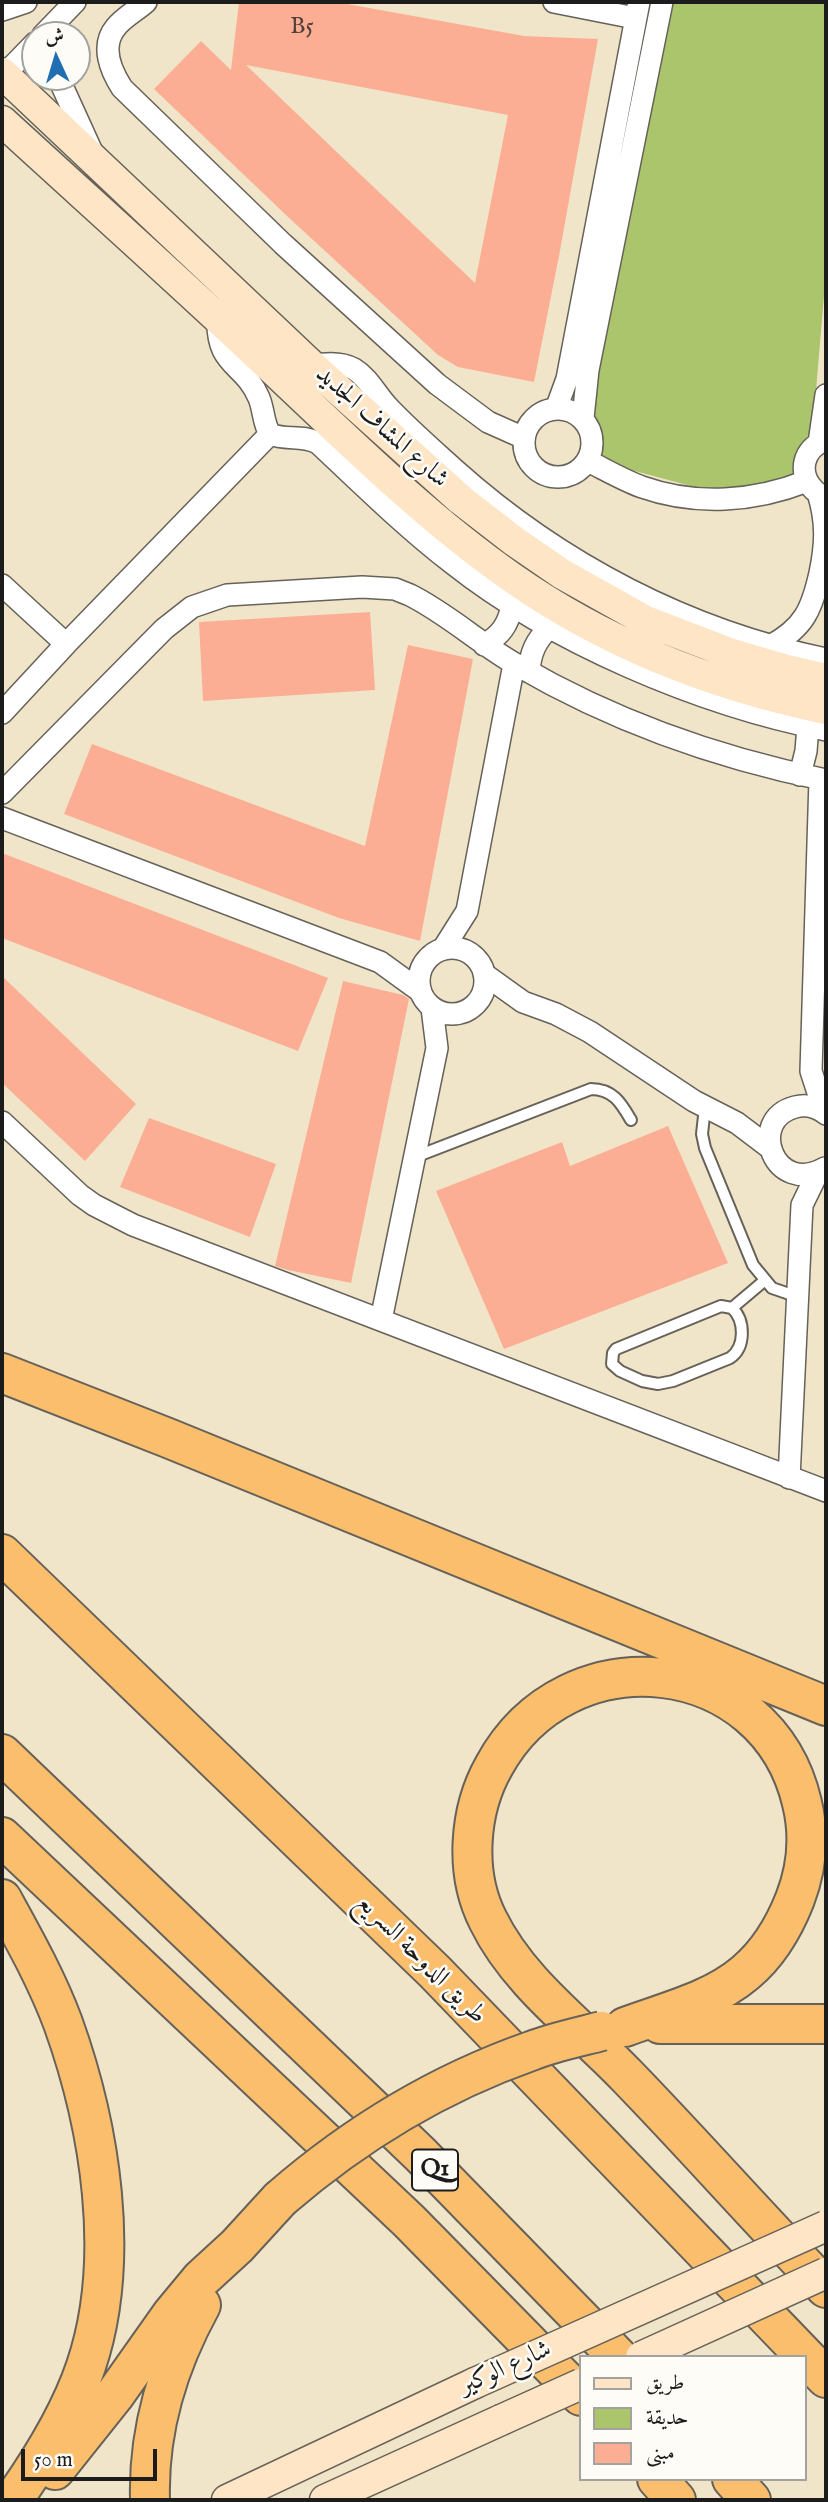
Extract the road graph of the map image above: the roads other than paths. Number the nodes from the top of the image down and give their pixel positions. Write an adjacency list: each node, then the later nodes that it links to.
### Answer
1 (26, 2): 6 (street)
2 (75, 2): 8 (street)
3 (145, 2): 20 (street)
4 (554, 2): 7 (street)
5 (662, 2): 18 (street)
6 (2, 10)
7 (637, 10): 17 (street)
8 (58, 21)
9 (21, 57): 10 (street)
10 (3, 74): 13 (street, شارع المشاف الجديد)
11 (64, 91): 13 (street)
12 (2, 121): 14 (street, شارع المشاف الجديد)
13 (98, 165): 15 (street, شارع المشاف الجديد)
14 (218, 318): 19 (street); 23 (street, شارع المشاف الجديد)
15 (312, 366): 31 (street); 34 (street, شارع المشاف الجديد)
16 (826, 395): 21 (street)
17 (556, 409): 18 (street); 20 (street)
18 (583, 418): 22 (street)
19 (270, 434): 24 (street); 29 (street)
20 (524, 438): 22 (street)
21 (822, 441): 25 (street)
22 (588, 461): 25 (street)
23 (386, 475): 24 (street); 36 (street, شارع المشاف الجديد)
24 (353, 476): 27 (street)
25 (817, 490): 31 (street)
26 (2, 585): 29 (street)
27 (512, 606): 28 (street); 30 (street)
28 (550, 626): 33 (street); 36 (street)
29 (66, 644): 35 (street)
30 (484, 645): 33 (street); 38 (street)
31 (770, 646): 32 (street)
32 (826, 659)
33 (522, 668): 37 (street); 40 (street)
34 (826, 679)
35 (2, 713)
36 (820, 722): 37 (street)
37 (815, 778): 48 (street)
38 (2, 793)
39 (2, 818): 42 (street)
40 (467, 911): 41 (street); 43 (street)
41 (436, 953): 42 (street); 43 (street); 44 (street)
42 (380, 962): 44 (street)
43 (479, 965): 45 (street); 46 (street)
44 (426, 1000): 46 (street); 47 (street)
45 (523, 1002): 46 (street); 49 (street)
46 (468, 1010): 47 (street)
47 (437, 1048): 56 (street)
48 (811, 1071): 50 (street); 51 (street)
49 (705, 1107): 54 (street); 60 (lane)
50 (825, 1112): 51 (street)
51 (782, 1115): 54 (street); 55 (street)
52 (631, 1120): 56 (lane)
53 (2, 1122): 63 (street)
54 (737, 1123): 55 (street)
55 (770, 1148): 57 (street)
56 (415, 1157): 63 (street)
57 (786, 1170): 58 (street); 59 (street)
58 (822, 1170): 59 (street)
59 (802, 1205): 61 (street)
60 (764, 1281): 61 (lane); 62 (lane)
61 (798, 1297): 65 (street)
62 (732, 1308): 62 (lane)
63 (381, 1320): 65 (street)
64 (2, 1373): 68 (highway)
65 (789, 1478): 66 (street)
66 (826, 1491)
67 (2, 1554): 82 (highway, طريق الدوحة السريع)
68 (713, 1659): 69 (highway); 70 (highway)
69 (826, 1692)
70 (826, 1706)
71 (2, 1754): 80 (highway, Q1)
72 (2, 1837): 86 (highway)
73 (2, 1899): 89 (highway)
74 (826, 2024): 75 (highway)
75 (614, 2029): 77 (highway, bridge); 79 (highway)
76 (826, 2226): 92 (street, شارع الوكير, bridge)
77 (237, 2246): 90 (highway); 91 (highway)
78 (826, 2273): 81 (street, bridge)
79 (826, 2288)
80 (616, 2355)
81 (645, 2355)
82 (804, 2355)
83 (807, 2358): 84 (highway, طريق الدوحة السريع)
84 (826, 2378)
85 (580, 2384): 93 (street, شارع الوكير, bridge)
86 (580, 2395)
87 (659, 2481): 94 (highway)
88 (734, 2481): 95 (highway)
89 (13, 2500)
90 (28, 2500)
91 (150, 2500)
92 (227, 2500)
93 (325, 2500)
94 (676, 2500)
95 (751, 2500)

